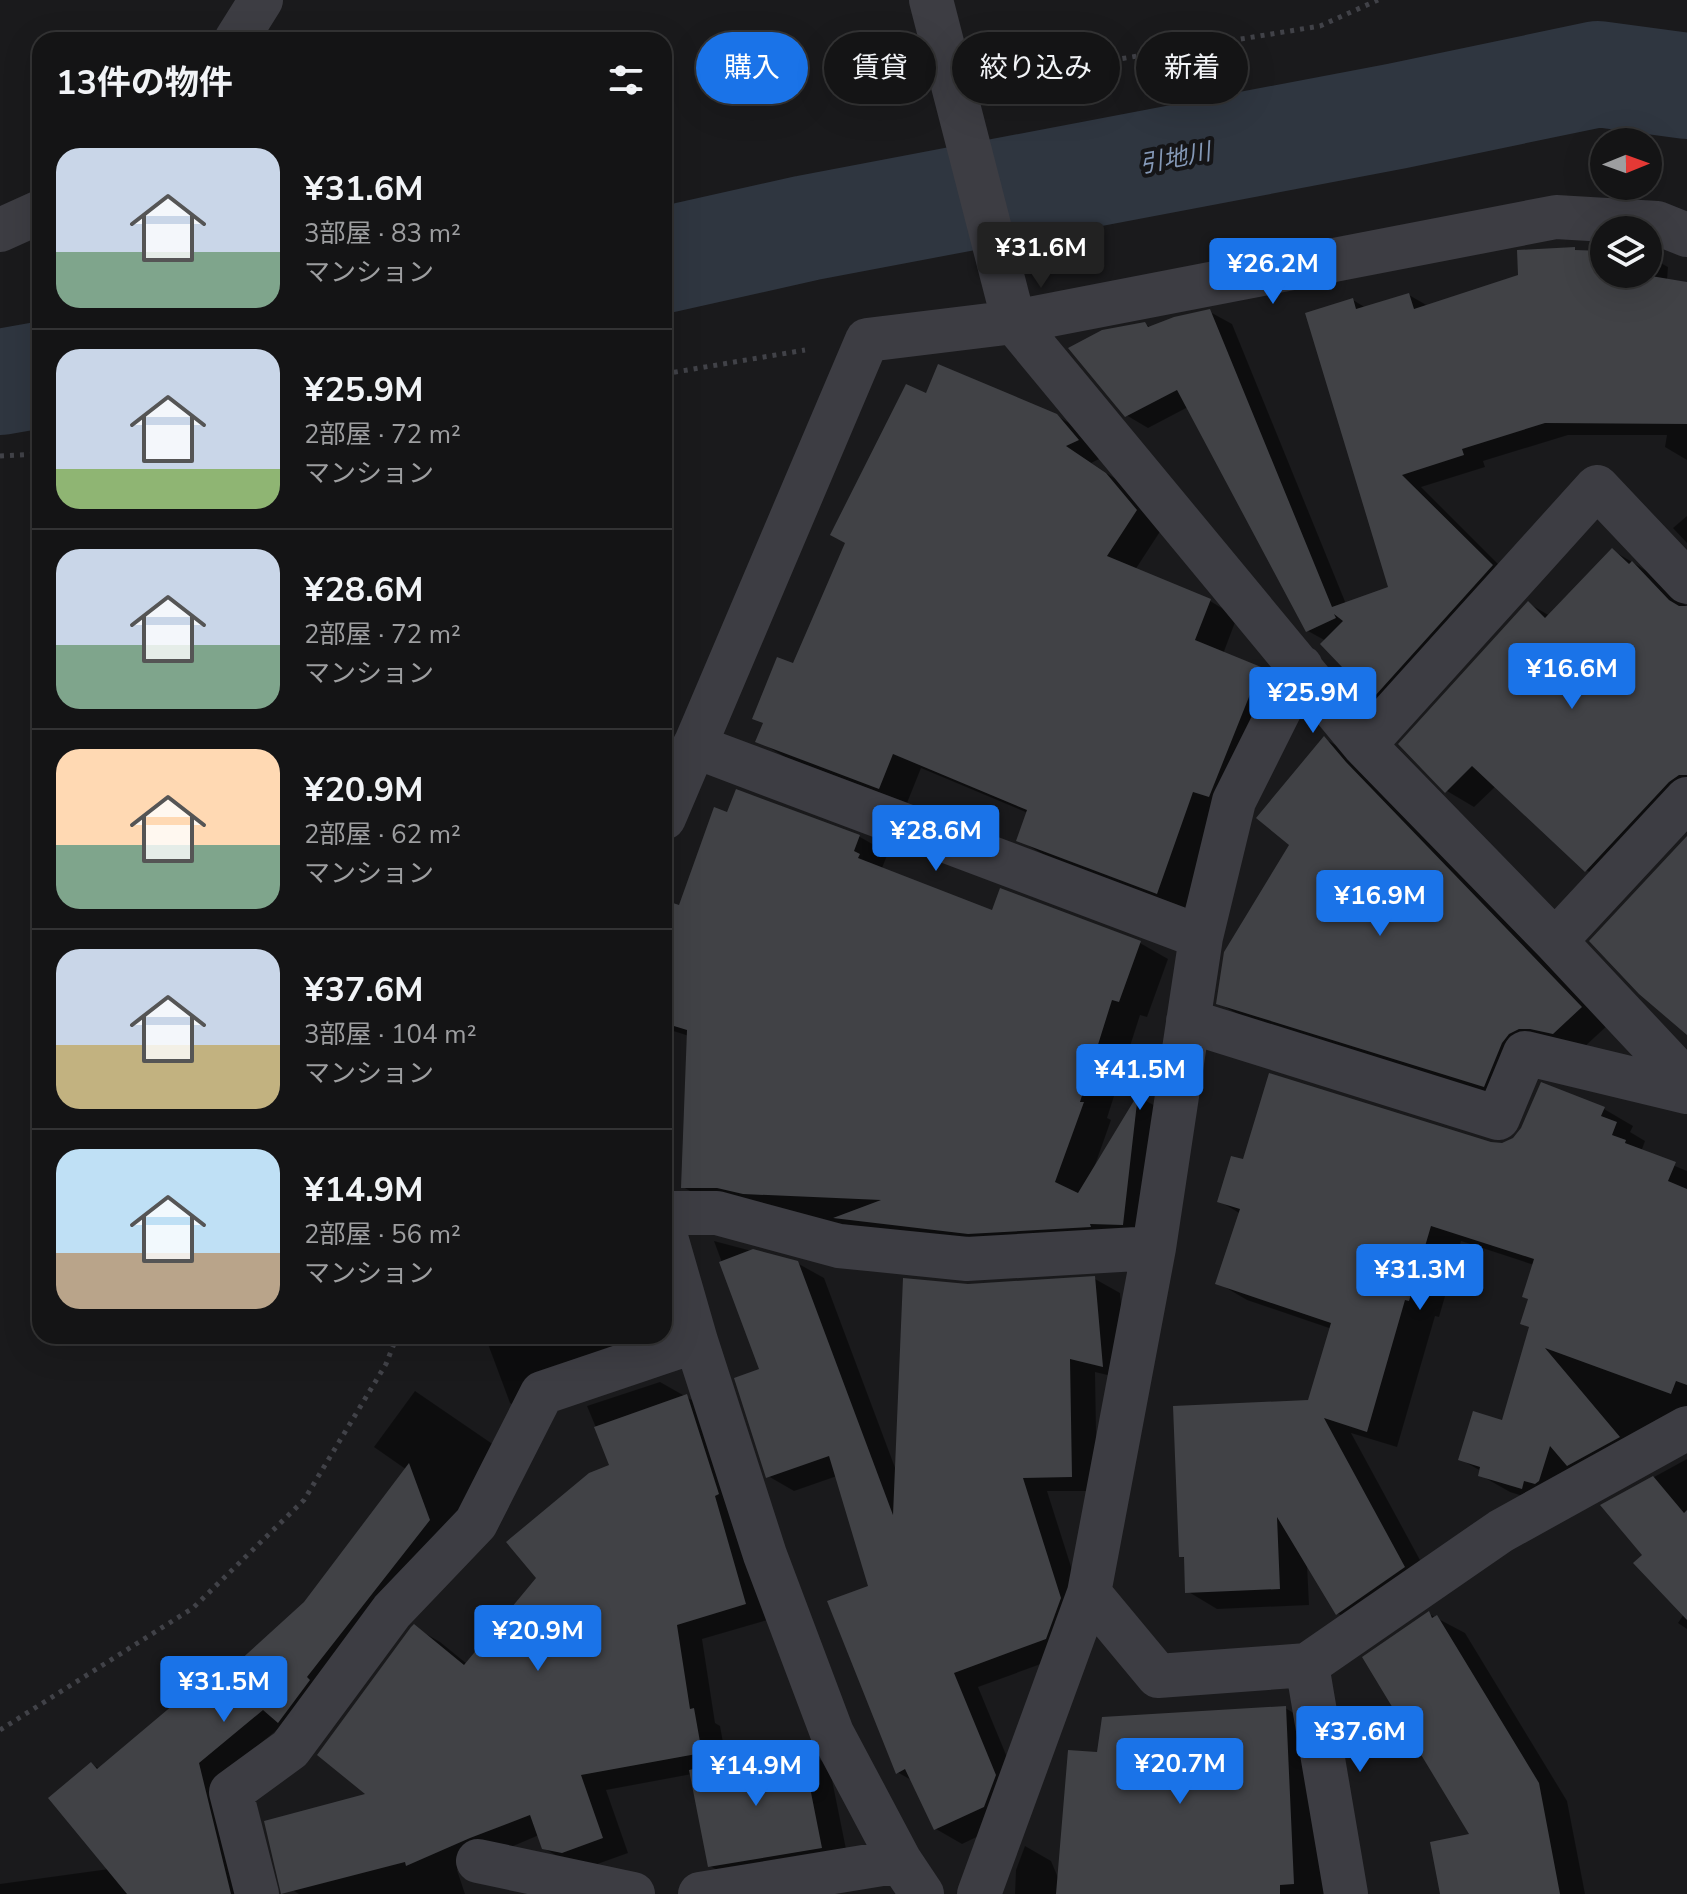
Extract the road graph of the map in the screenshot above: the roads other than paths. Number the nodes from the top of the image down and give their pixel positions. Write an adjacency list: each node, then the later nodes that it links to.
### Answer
1 (261, 0): 3 (street)
2 (931, 0): 7 (street)
3 (241, 32)
4 (32, 216): 5 (street)
5 (0, 230)
6 (1687, 235): 7 (street)
7 (1014, 322): 9 (street); 11 (street)
8 (1687, 582): 10 (street)
9 (1301, 667): 10 (street); 14 (street)
10 (1364, 745): 15 (street)
11 (694, 746): 12 (street); 14 (street)
12 (672, 799)
13 (1687, 799): 15 (street)
14 (1201, 937): 16 (street)
15 (1555, 941): 17 (street)
16 (1188, 1021): 18 (street); 20 (street)
17 (1687, 1082)
18 (1687, 1092)
19 (672, 1213): 20 (street)
20 (1154, 1248): 24 (street)
21 (672, 1258): 22 (street)
22 (696, 1341): 27 (street); 28 (street)
23 (1682, 1439): 25 (street)
24 (1089, 1593): 25 (street); 31 (street)
25 (1307, 1665): 32 (street)
26 (478, 1861): 29 (street)
27 (911, 1877): 30 (street)
28 (257, 1894)
29 (633, 1894)
30 (700, 1894)
31 (979, 1894)
32 (1346, 1894)

